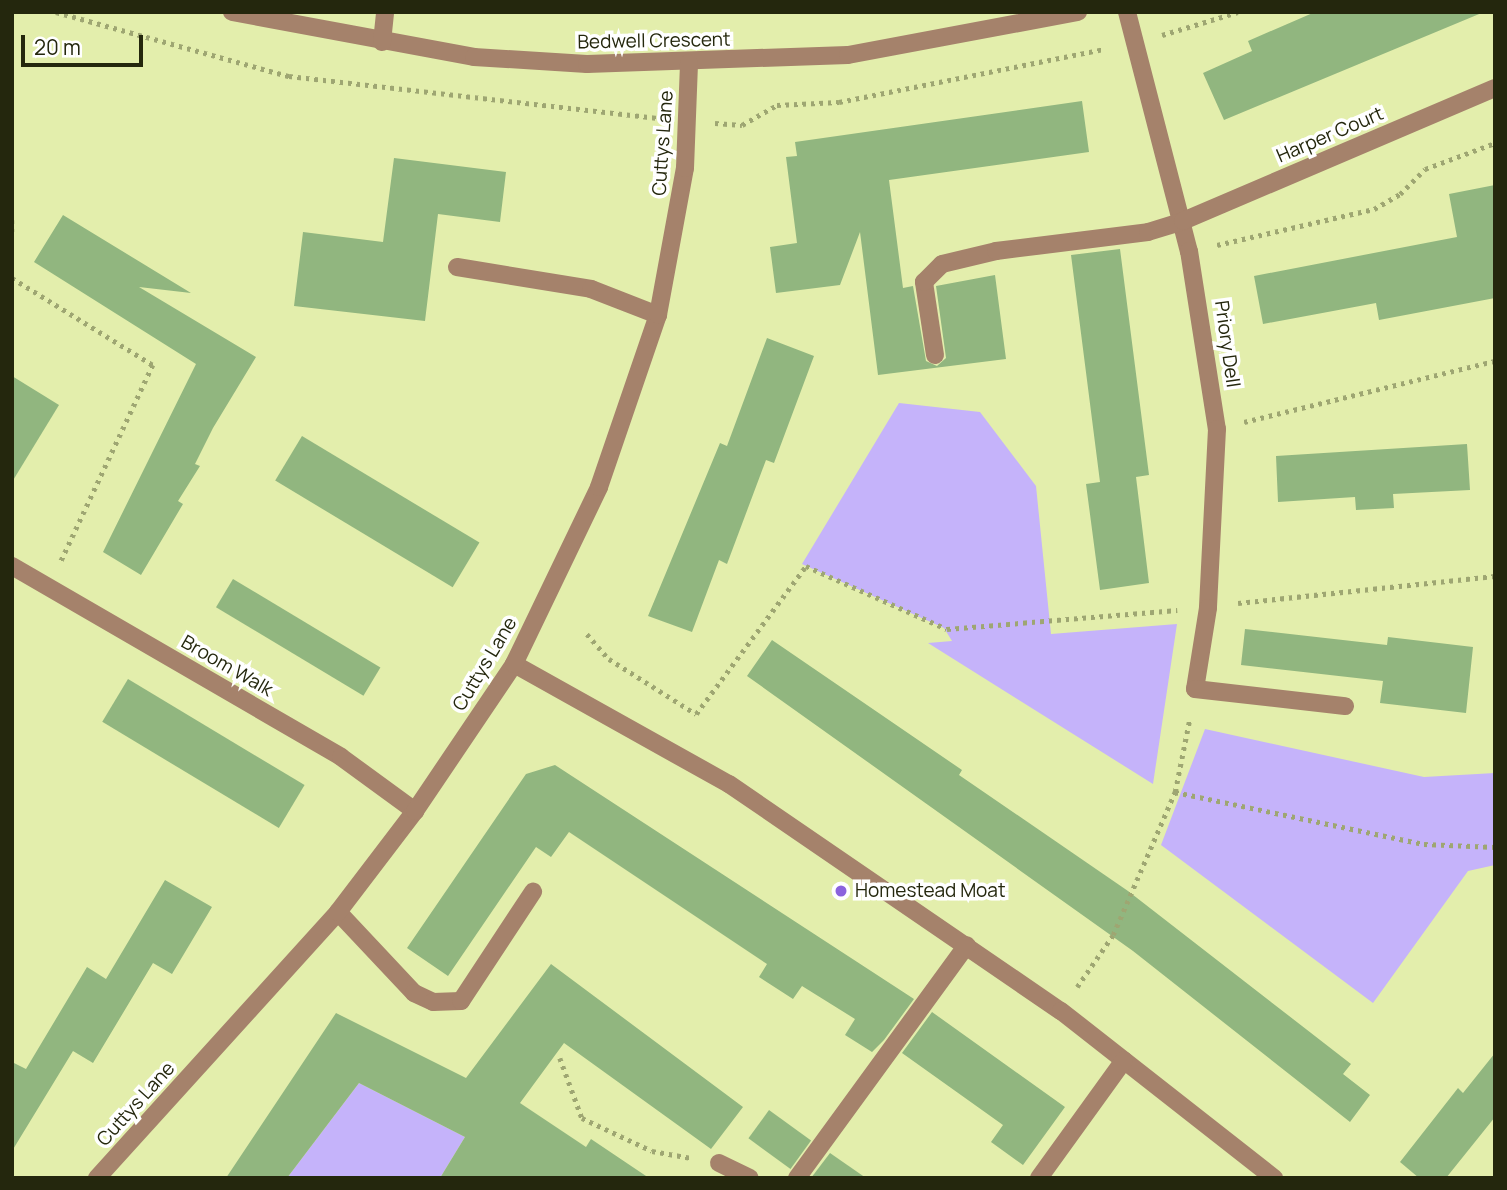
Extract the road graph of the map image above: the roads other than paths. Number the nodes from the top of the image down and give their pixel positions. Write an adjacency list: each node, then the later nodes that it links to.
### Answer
1 (232, 12): 5 (street, Bedwell Crescent)
2 (384, 12): 5 (street)
3 (1078, 12): 6 (street, Bedwell Crescent)
4 (1127, 12): 8 (street, Priory Dell)
5 (382, 42): 6 (street, Bedwell Crescent)
6 (689, 63): 10 (street, Cuttys Lane)
7 (1495, 88): 8 (street, Harper Court)
8 (1183, 221): 11 (street, Harper Court); 14 (street, Priory Dell)
9 (457, 267): 10 (street)
10 (658, 315): 13 (street, Cuttys Lane)
11 (935, 355)
12 (12, 566): 15 (street, Broom Walk)
13 (514, 664): 15 (street, Cuttys Lane); 18 (street)
14 (1345, 706)
15 (415, 811): 17 (street, Cuttys Lane)
16 (534, 892): 17 (street)
17 (338, 912): 21 (street, Cuttys Lane)
18 (967, 945): 19 (street); 23 (street)
19 (1124, 1060): 24 (street); 25 (street)
20 (719, 1163): 22 (street)
21 (97, 1178)
22 (750, 1178)
23 (797, 1178)
24 (1038, 1178)
25 (1274, 1178)

